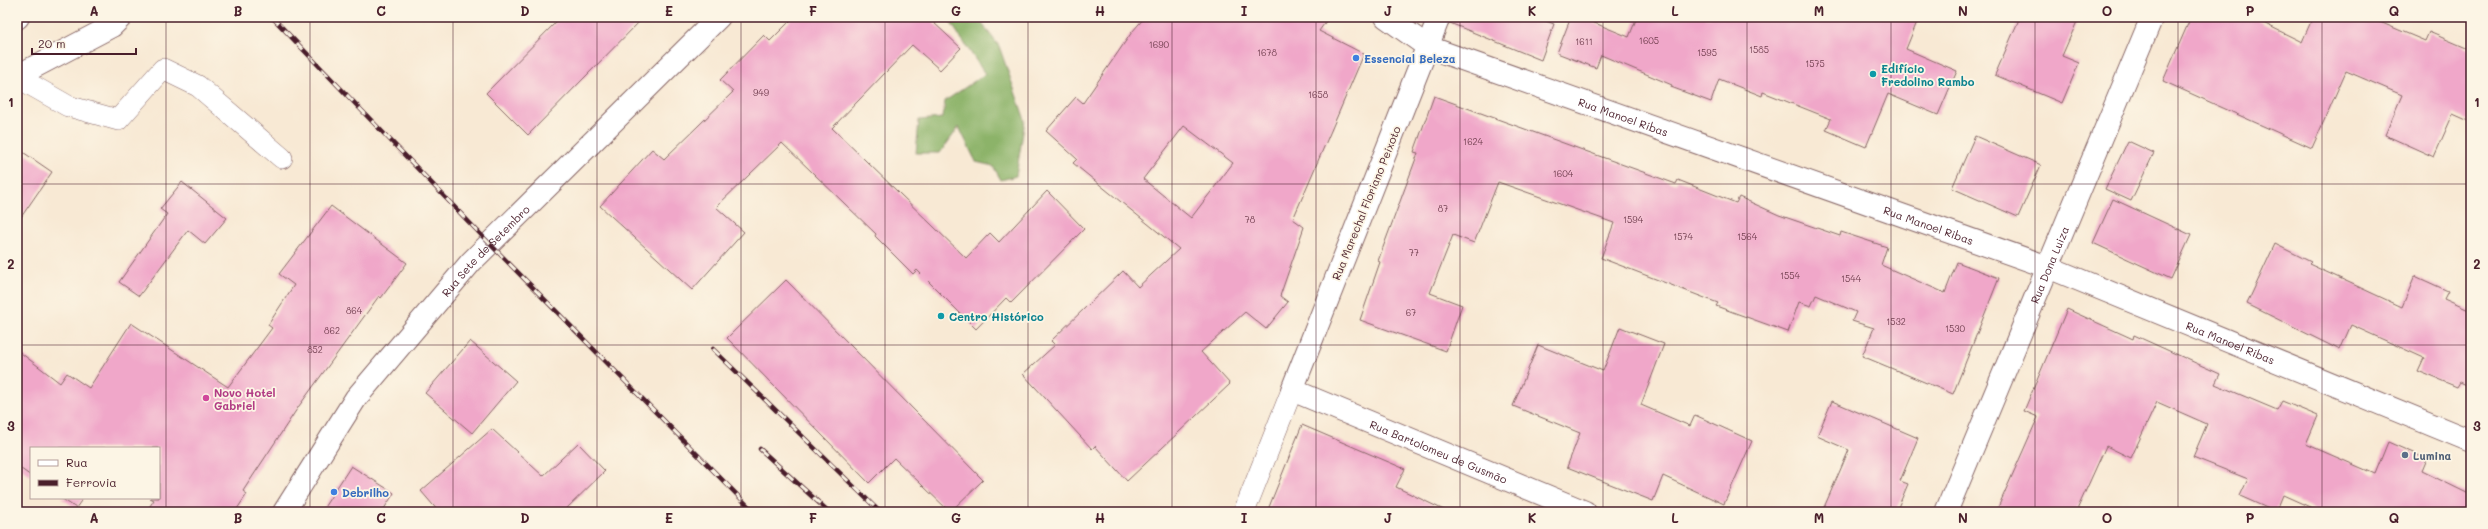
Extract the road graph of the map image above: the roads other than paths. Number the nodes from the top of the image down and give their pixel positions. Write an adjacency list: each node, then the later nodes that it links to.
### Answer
1 (121, 17): 7 (street)
2 (719, 17): 12 (street, Rua Sete de Setembro)
3 (1386, 17): 6 (street, Rua Manoel Ribas)
4 (1440, 17): 6 (street, Rua Marechal Floriano Peixoto)
5 (2152, 17): 9 (street, Rua Dona Luiza)
6 (1428, 47): 9 (street, Rua Manoel Ribas); 10 (street, Rua Marechal Floriano Peixoto)
7 (17, 76): 8 (lane)
8 (282, 158)
9 (2048, 267): 11 (street, Rua Manoel Ribas); 15 (street, Rua Dona Luiza)
10 (1292, 390): 13 (lane); 14 (street, Rua Bartolomeu de Gusmão)
11 (2471, 441)
12 (284, 512)
13 (1244, 512)
14 (1585, 512)
15 (1946, 512)

